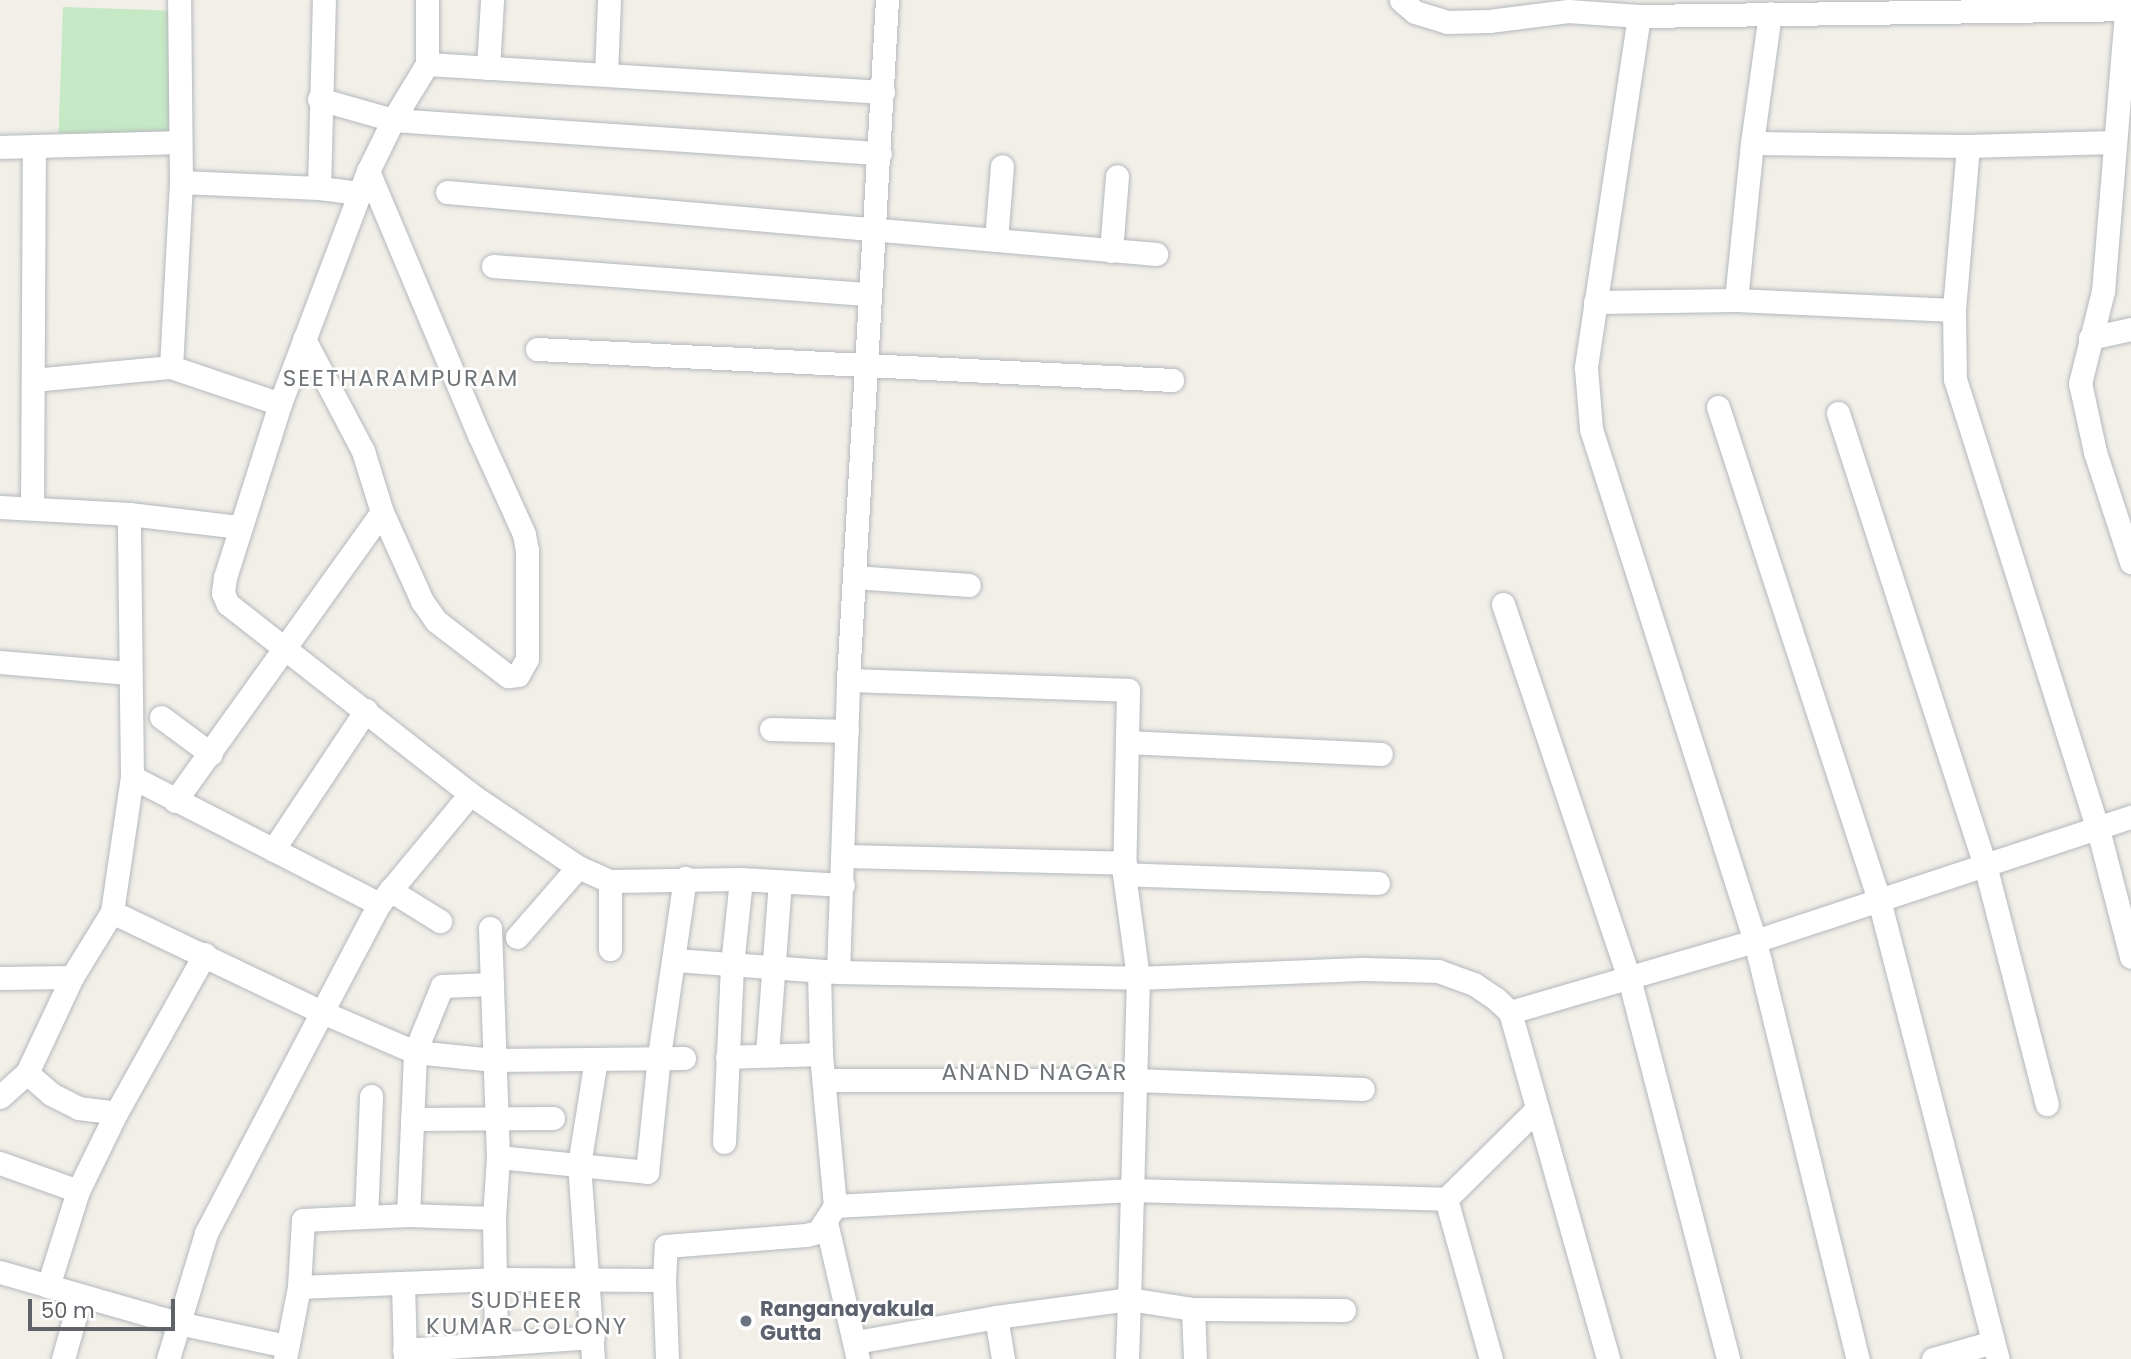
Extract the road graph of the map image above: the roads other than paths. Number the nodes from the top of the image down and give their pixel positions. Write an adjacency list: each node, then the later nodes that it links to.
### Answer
1 (178, 0): 18 (street)
2 (324, 0): 16 (street)
3 (427, 0): 12 (street)
4 (492, 0): 13 (street)
5 (609, 0): 14 (street)
6 (887, 0): 15 (street)
7 (1401, 0): 11 (street)
8 (1978, 5): 9 (street); 10 (street)
9 (2128, 6): 19 (street)
10 (1770, 13): 11 (street); 20 (street)
11 (1639, 16): 39 (street)
12 (427, 64): 13 (street); 17 (street)
13 (488, 68): 14 (street)
14 (606, 74): 15 (street)
15 (883, 92): 24 (street)
16 (319, 99): 17 (street); 29 (street)
17 (393, 120): 24 (street); 26 (street)
18 (180, 142): 23 (street); 28 (street)
19 (2113, 142): 21 (street); 42 (street)
20 (1752, 143): 21 (street); 38 (street)
21 (1968, 146): 40 (street)
22 (0, 147): 23 (street)
23 (34, 148): 47 (street)
24 (880, 153): 32 (street)
25 (1002, 166): 33 (street)
26 (368, 171): 31 (street); 54 (street)
27 (1117, 176): 34 (street)
28 (181, 182): 29 (street); 46 (street)
29 (319, 188): 31 (street)
30 (447, 192): 32 (street)
31 (360, 193): 43 (street)
32 (872, 229): 33 (street); 37 (street)
33 (996, 240): 34 (street)
34 (1111, 251): 35 (street)
35 (1156, 254)
36 (493, 266): 37 (street)
37 (869, 293): 45 (street)
38 (1736, 300): 39 (street); 40 (street)
39 (1595, 302): 94 (street)
40 (1954, 310): 76 (street)
41 (2131, 329): 42 (street)
42 (2090, 338): 57 (street)
43 (304, 339): 49 (street); 54 (street)
44 (537, 349): 45 (street)
45 (866, 363): 48 (street); 58 (street)
46 (171, 367): 47 (street); 49 (street)
47 (33, 380): 53 (street)
48 (1172, 380)
49 (280, 404): 56 (street)
50 (1718, 407): 89 (street)
51 (1838, 413): 79 (street)
52 (0, 507): 53 (street)
53 (32, 507): 55 (street)
54 (382, 512): 61 (street)
55 (129, 514): 56 (street); 63 (street)
56 (240, 527): 61 (street)
57 (2131, 562)
58 (854, 577): 59 (street); 64 (street)
59 (969, 585)
60 (1503, 604): 105 (street)
61 (286, 649): 65 (street); 70 (street)
62 (0, 662): 63 (street)
63 (129, 673): 72 (street)
64 (848, 680): 68 (street); 69 (street)
65 (366, 710): 73 (street); 77 (street)
66 (161, 717): 70 (street)
67 (771, 729): 68 (street)
68 (847, 732): 78 (street)
69 (1127, 742): 71 (street); 81 (street)
70 (211, 754): 74 (street)
71 (1381, 754)
72 (132, 777): 74 (street); 90 (street)
73 (470, 793): 80 (street); 88 (street)
74 (175, 801): 77 (street)
75 (2131, 817): 76 (street)
76 (2098, 829): 79 (street); 97 (street)
77 (273, 850): 88 (street)
78 (844, 856): 81 (street); 87 (street)
79 (1985, 865): 89 (street); 123 (street)
80 (578, 867): 84 (street); 93 (street)
81 (1125, 868): 86 (street); 104 (street)
82 (685, 878): 83 (street); 84 (street); 98 (street)
83 (741, 879): 85 (street); 99 (street)
84 (610, 881): 95 (street)
85 (780, 882): 87 (street); 100 (street)
86 (1378, 883)
87 (842, 885): 101 (street)
88 (384, 897): 91 (street); 107 (street)
89 (1879, 900): 94 (street); 156 (street)
90 (112, 912): 96 (street); 102 (street)
91 (440, 921)
92 (490, 929): 106 (street)
93 (517, 937)
94 (1755, 941): 105 (street); 168 (street)
95 (610, 949)
96 (205, 954): 107 (street); 125 (street)
97 (2131, 957)
98 (675, 960): 99 (street); 112 (street)
99 (732, 965): 100 (street); 113 (street)
100 (774, 968): 101 (street); 110 (street)
101 (828, 972): 104 (street); 111 (street)
102 (72, 977): 103 (street); 117 (street)
103 (0, 978)
104 (1138, 978): 108 (street); 119 (street)
105 (1629, 978): 108 (street); 167 (street)
106 (492, 984): 109 (street); 116 (street)
107 (322, 1012): 109 (street); 152 (street)
108 (1510, 1012): 124 (street)
109 (415, 1052): 116 (street); 128 (street)
110 (767, 1054): 111 (street); 113 (street)
111 (821, 1054): 118 (street)
112 (659, 1056): 114 (street); 115 (street); 132 (street)
113 (727, 1057): 129 (street)
114 (684, 1058)
115 (596, 1059): 116 (street); 132 (street)
116 (494, 1060): 126 (street)
117 (27, 1073): 122 (street); 125 (street)
118 (825, 1080): 119 (street); 136 (street)
119 (1136, 1080): 120 (street); 133 (street)
120 (1363, 1089)
121 (371, 1096): 138 (street)
122 (0, 1097)
123 (2048, 1104)
124 (1537, 1109): 135 (street); 166 (street)
125 (116, 1113): 134 (street)
126 (497, 1118): 127 (street); 128 (street); 130 (street)
127 (553, 1118)
128 (412, 1119): 137 (street)
129 (724, 1142)
130 (498, 1157): 132 (street); 139 (street)
131 (0, 1163): 134 (street)
132 (579, 1165): 142 (street)
133 (1132, 1190): 135 (street); 136 (street); 148 (street)
134 (78, 1191): 145 (street)
135 (1446, 1199): 165 (street)
136 (831, 1214): 143 (street); 155 (street)
137 (408, 1215): 138 (street); 139 (street)
138 (366, 1217): 146 (street)
139 (494, 1218): 141 (street)
140 (0, 1272): 145 (street)
141 (495, 1279): 142 (street); 144 (street); 154 (street)
142 (590, 1280): 143 (street); 153 (street)
143 (664, 1280): 161 (street)
144 (403, 1283): 146 (street); 158 (street)
145 (48, 1286): 147 (street)
146 (299, 1287): 157 (street)
147 (81, 1296): 152 (street); 159 (street)
148 (1129, 1299): 149 (street); 151 (street); 163 (street)
149 (1193, 1309): 150 (street); 164 (street)
150 (1344, 1310)
151 (996, 1317): 155 (street); 162 (street)
152 (178, 1323): 157 (street); 160 (street)
153 (593, 1348): 154 (street)
154 (507, 1349): 158 (street)
155 (857, 1351)
156 (1996, 1351): 169 (street)
157 (286, 1352)
158 (405, 1354)
159 (63, 1359)
160 (168, 1359)
161 (667, 1359)
162 (1003, 1359)
163 (1127, 1359)
164 (1195, 1359)
165 (1491, 1359)
166 (1608, 1359)
167 (1728, 1359)
168 (1858, 1359)
169 (1933, 1359)

